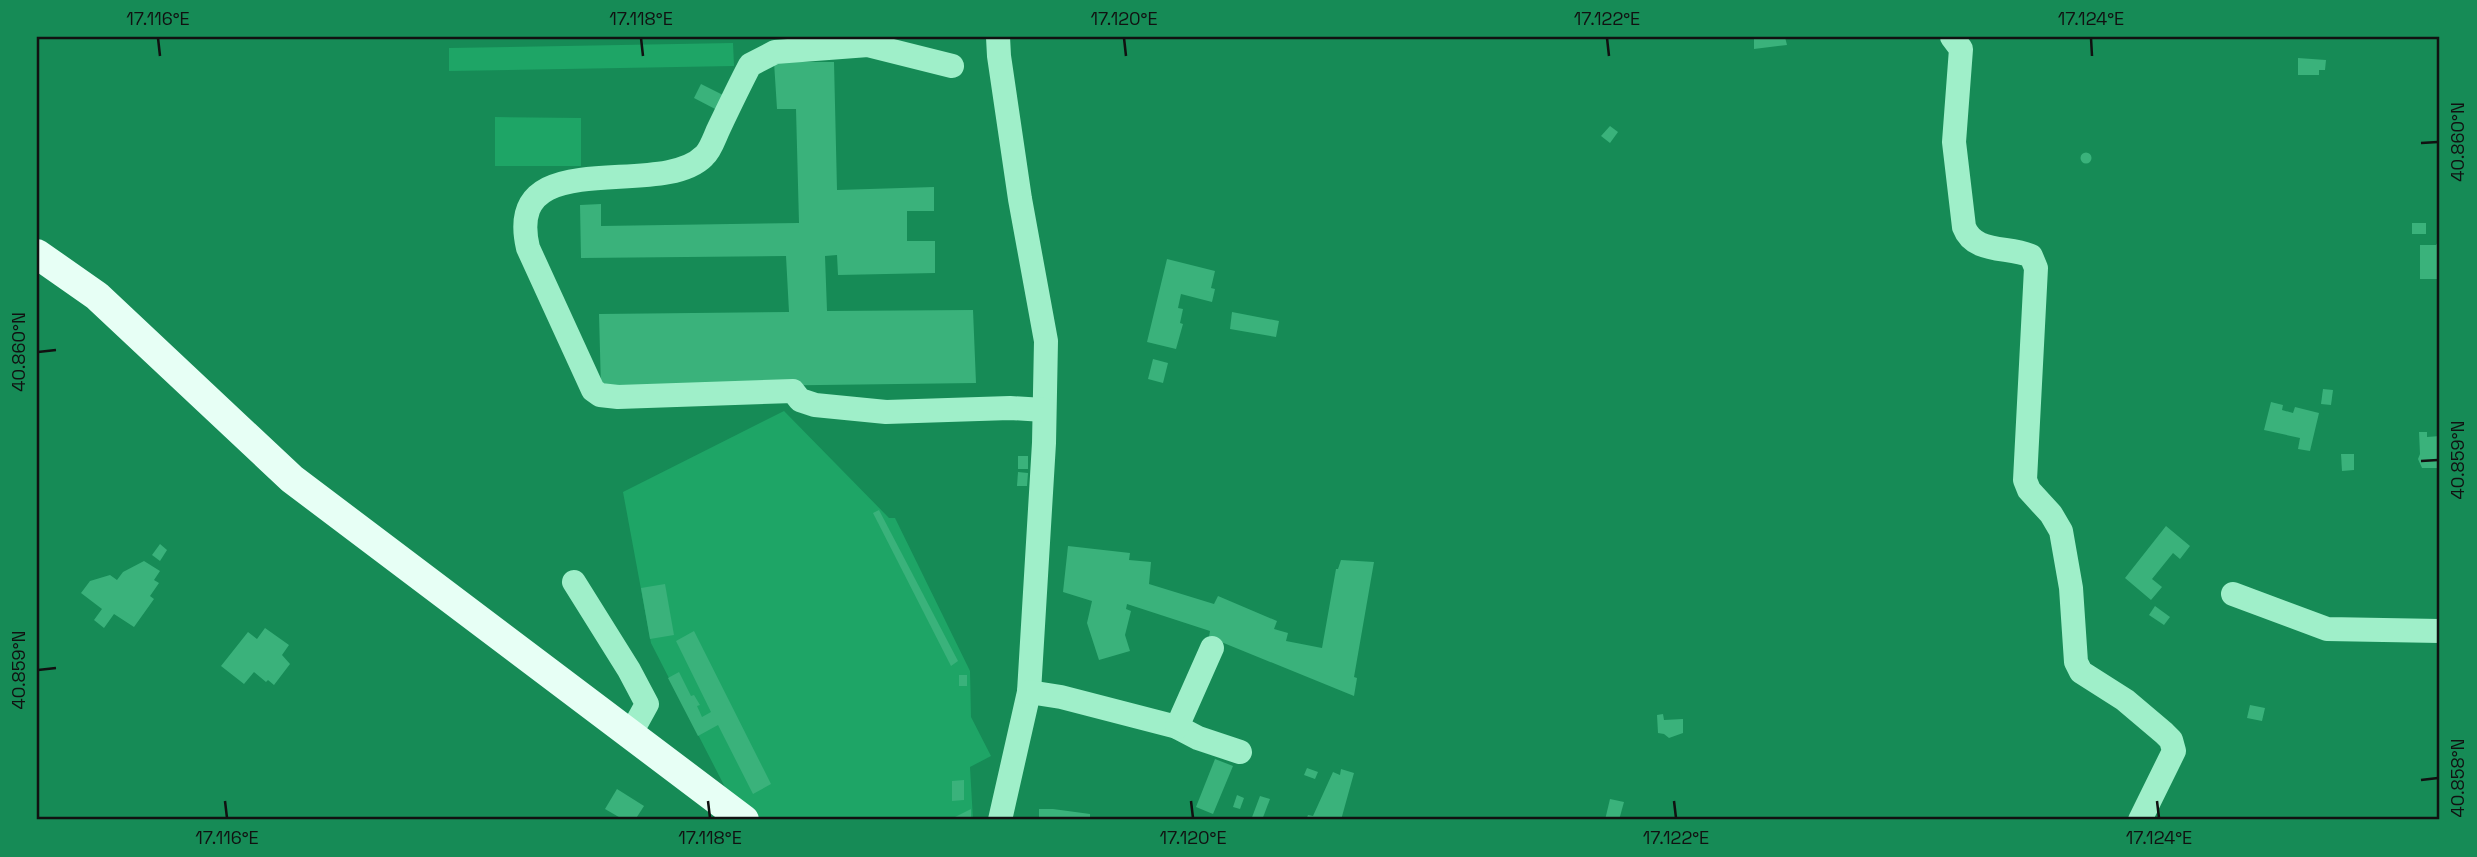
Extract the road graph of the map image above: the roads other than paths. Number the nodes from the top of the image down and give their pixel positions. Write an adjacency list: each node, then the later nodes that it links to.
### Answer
1 (1952, 37): 16 (street)
2 (999, 46): 5 (street)
3 (952, 66): 5 (street)
4 (37, 254): 12 (main road)
5 (1044, 410): 10 (street)
6 (574, 582): 12 (street)
7 (2233, 594): 8 (street)
8 (2440, 631)
9 (1212, 648): 11 (street)
10 (1029, 692): 11 (street); 15 (street)
11 (1177, 727): 13 (street)
12 (631, 733): 14 (main road)
13 (1240, 752)
14 (744, 820)
15 (1000, 820)
16 (2140, 820)

